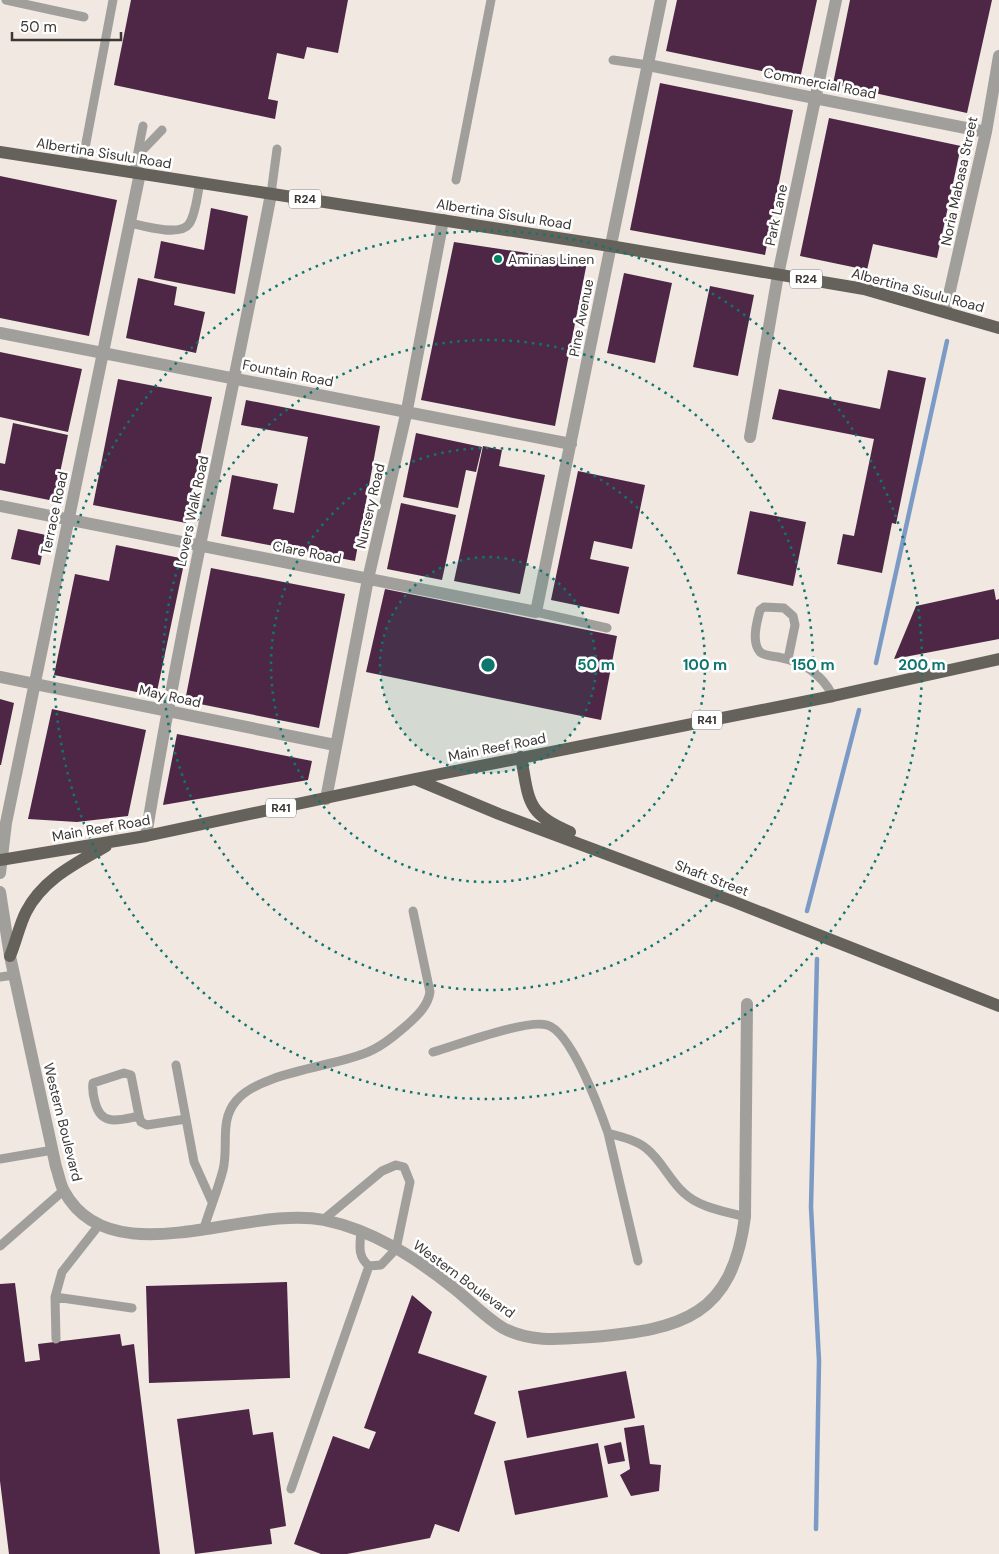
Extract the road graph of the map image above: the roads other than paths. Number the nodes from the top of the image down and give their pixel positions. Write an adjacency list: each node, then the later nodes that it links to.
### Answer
1 (6, 0): 6 (lane)
2 (114, 0): 17 (lane)
3 (491, 0): 19 (lane)
4 (661, 0): 9 (street, Pine Avenue)
5 (836, 0): 10 (street, Park Lane)
6 (84, 18)
7 (999, 56): 13 (street, Noria Mabasa Street)
8 (613, 60): 9 (lane)
9 (648, 65): 10 (street, Commercial Road); 24 (street, Pine Avenue)
10 (817, 98): 13 (street, Commercial Road); 25 (street, Park Lane)
11 (143, 126): 16 (lane)
12 (162, 130): 16 (lane)
13 (986, 132): 26 (street, Noria Mabasa Street)
14 (277, 149): 21 (lane)
15 (0, 152): 17 (main road, Albertina Sisulu Road / R24)
16 (137, 157): 18 (lane)
17 (82, 164): 18 (main road, Albertina Sisulu Road / R24)
18 (137, 173): 20 (main road, Albertina Sisulu Road / R24); 23 (street, Terrace Road)
19 (456, 180)
20 (200, 183): 21 (main road, Albertina Sisulu Road / R24); 23 (lane)
21 (270, 194): 22 (main road, Albertina Sisulu Road / R24); 30 (street, Lovers Walk Road)
22 (442, 220): 24 (main road, Albertina Sisulu Road / R24); 31 (street, Nursery Road)
23 (130, 223): 29 (street, Terrace Road)
24 (610, 246): 25 (main road, Albertina Sisulu Road / R24); 33 (street, Pine Avenue)
25 (778, 275): 26 (main road, Albertina Sisulu Road / R24); 32 (street, Park Lane)
26 (945, 312): 27 (main road, Albertina Sisulu Road / R24)
27 (999, 328)
28 (0, 333): 29 (street, Fountain Road)
29 (104, 354): 30 (street, Fountain Road); 35 (street, Terrace Road)
30 (236, 378): 31 (street, Fountain Road); 36 (street, Lovers Walk Road)
31 (407, 410): 33 (street, Fountain Road); 37 (street, Nursery Road)
32 (750, 437)
33 (571, 444): 38 (street, Pine Avenue)
34 (0, 506): 35 (street, Clare Road)
35 (67, 520): 36 (street, Clare Road); 43 (street, Terrace Road)
36 (200, 545): 37 (street, Clare Road); 45 (street, Lovers Walk Road)
37 (368, 579): 38 (street, Clare Road); 46 (street, Nursery Road)
38 (536, 612): 39 (lane, Clare Road)
39 (607, 628)
40 (788, 659): 40 (lane); 44 (lane)
41 (999, 659): 44 (main road, Main Reef Road / R41)
42 (0, 677): 43 (street, May Road)
43 (36, 684): 45 (street, May Road); 53 (street, Terrace Road)
44 (833, 696): 47 (main road, Main Reef Road / R41)
45 (167, 710): 46 (street, May Road); 50 (street, Lovers Walk Road)
46 (335, 745): 49 (street, Nursery Road)
47 (521, 757): 48 (main road, Main Reef Road / R41); 52 (main road)
48 (415, 779): 49 (main road, Main Reef Road / R41); 52 (main road, Shaft Street)
49 (326, 799): 50 (main road, Main Reef Road / R41)
50 (146, 836): 51 (main road, Main Reef Road / R41)
51 (112, 842): 53 (main road, Main Reef Road / R41); 57 (main road)
52 (599, 851): 61 (main road, Shaft Street)
53 (1, 860): 54 (street)
54 (0, 873)
55 (0, 892): 57 (street, Western Boulevard)
56 (413, 911): 70 (lane)
57 (10, 956): 58 (street, Western Boulevard)
58 (14, 975): 59 (lane); 67 (street, Western Boulevard)
59 (0, 977)
60 (747, 1004): 71 (street, Western Boulevard)
61 (999, 1006)
62 (433, 1052): 66 (lane)
63 (176, 1065): 65 (lane)
64 (139, 1116): 64 (lane); 65 (lane)
65 (186, 1120): 70 (lane)
66 (608, 1133): 71 (lane); 78 (lane)
67 (53, 1150): 68 (lane); 69 (street, Western Boulevard)
68 (0, 1159)
69 (64, 1190): 73 (street, Western Boulevard); 76 (lane)
70 (212, 1202): 74 (lane)
71 (745, 1217): 77 (street, Western Boulevard)
72 (323, 1220): 74 (street, Western Boulevard); 75 (street, Western Boulevard); 77 (lane)
73 (99, 1225): 74 (street, Western Boulevard); 80 (lane)
74 (204, 1228)
75 (361, 1231): 77 (street, Western Boulevard); 79 (lane)
76 (0, 1246)
77 (396, 1249): 79 (lane)
78 (638, 1261)
79 (369, 1266): 83 (lane)
80 (55, 1297): 81 (lane); 82 (lane)
81 (132, 1308)
82 (56, 1339)
83 (291, 1489)

